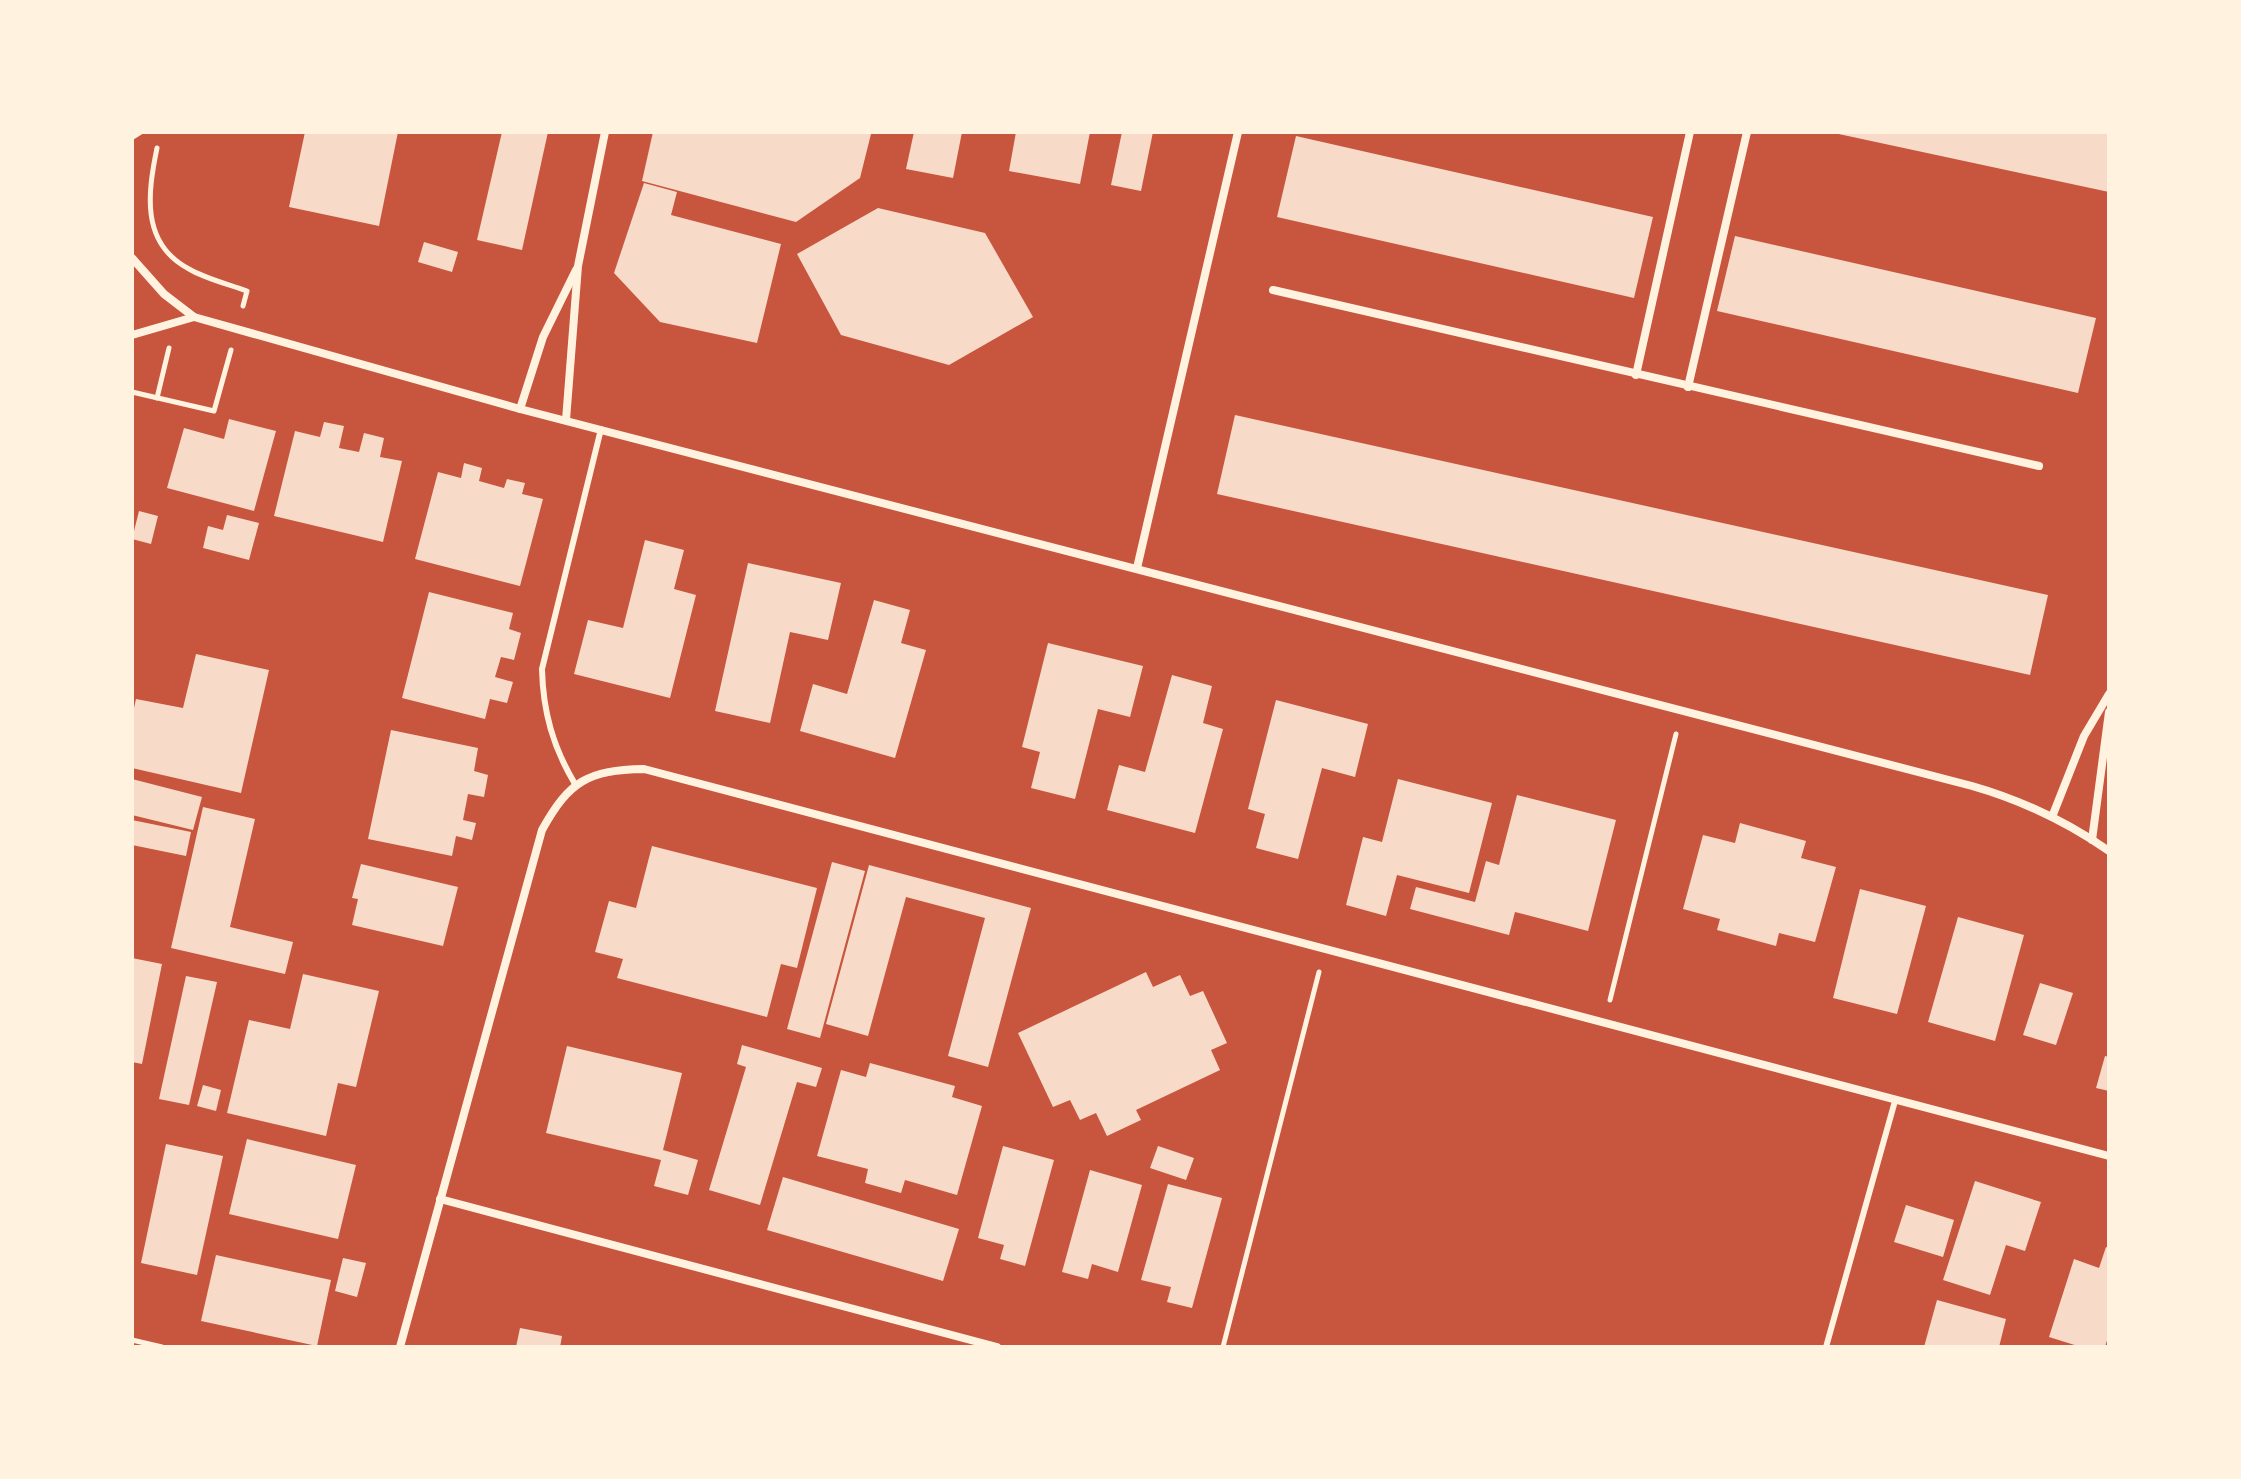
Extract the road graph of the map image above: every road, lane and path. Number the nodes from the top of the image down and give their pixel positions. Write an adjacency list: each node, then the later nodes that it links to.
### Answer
1 (140, 132): 6 (lane)
2 (605, 132): 8 (street)
3 (1238, 132): 20 (street)
4 (1690, 132): 13 (street)
5 (1747, 132): 14 (street)
6 (132, 137)
7 (132, 258): 10 (street)
8 (578, 266): 16 (street); 17 (street)
9 (1273, 290): 13 (street)
10 (194, 317): 11 (street); 16 (street)
11 (175, 321): 12 (street); 15 (path)
12 (132, 335)
13 (1636, 375): 14 (street)
14 (1688, 387): 19 (street)
15 (157, 398)
16 (520, 409): 17 (street)
17 (566, 420): 18 (street)
18 (601, 429): 20 (street); 24 (lane)
19 (2039, 466)
20 (1137, 568): 22 (street)
21 (2109, 694): 25 (street)
22 (1683, 709): 25 (street); 29 (path)
23 (2109, 712): 26 (street)
24 (575, 784): 28 (street); 32 (street)
25 (2052, 817): 26 (street)
26 (2092, 840): 27 (street)
27 (2109, 851)
28 (1324, 950): 29 (street); 37 (path)
29 (1604, 1025): 30 (street)
30 (1895, 1101): 31 (street); 38 (lane)
31 (2109, 1156)
32 (440, 1199): 35 (street); 36 (street)
33 (132, 1340): 34 (path)
34 (162, 1347)
35 (400, 1347)
36 (997, 1347)
37 (1223, 1347)
38 (1826, 1347)

